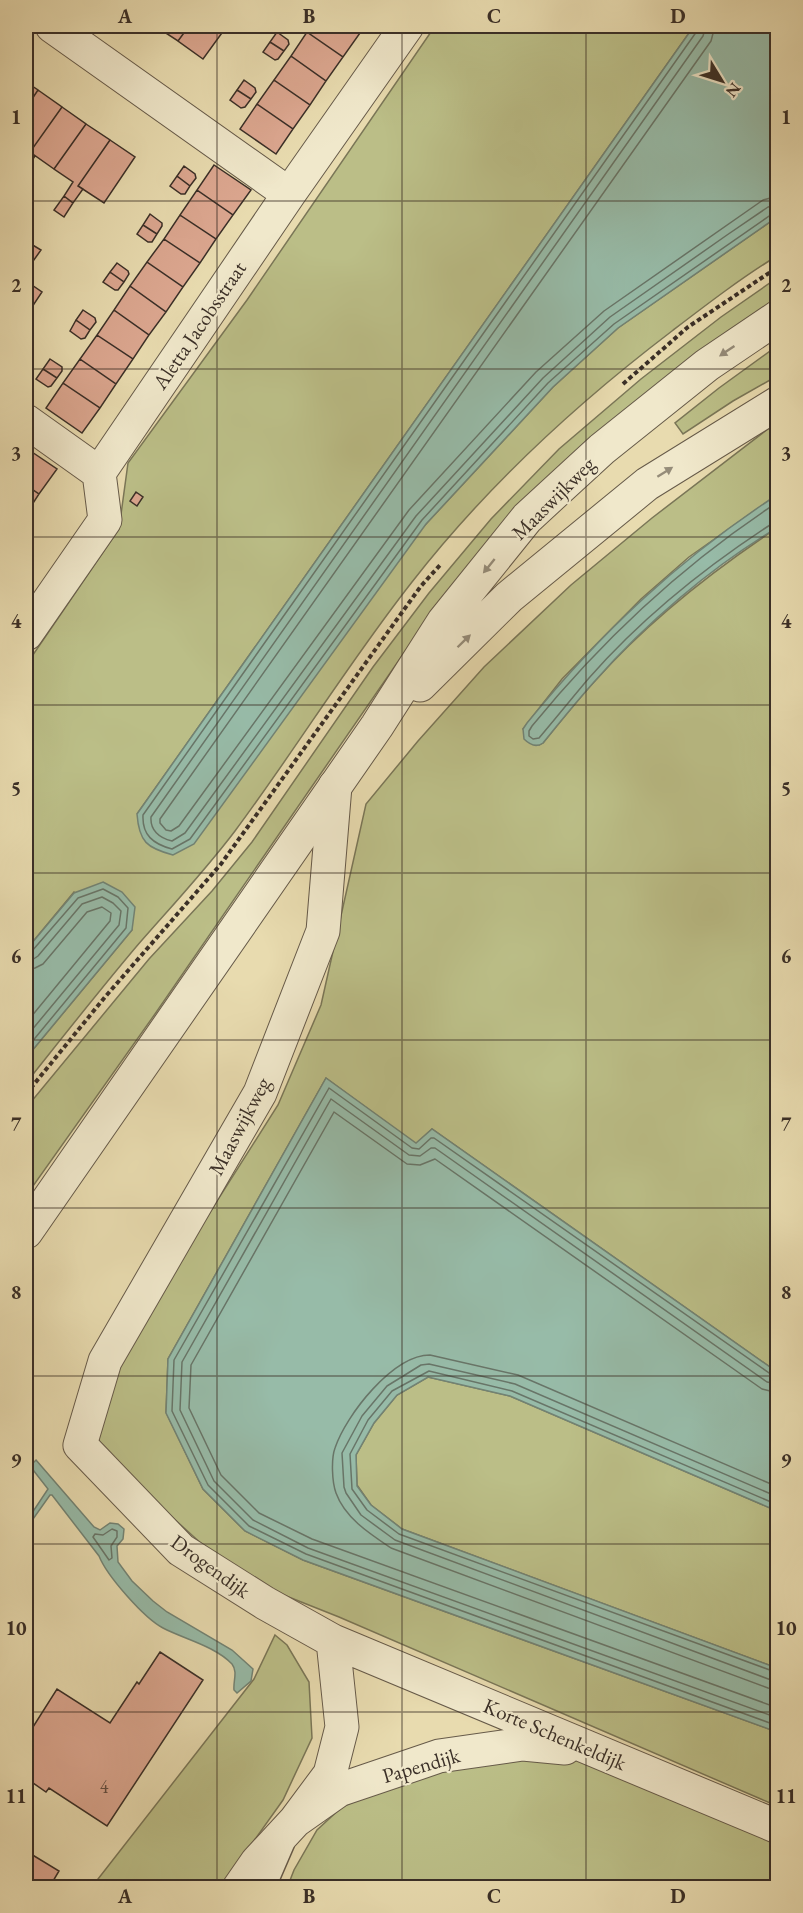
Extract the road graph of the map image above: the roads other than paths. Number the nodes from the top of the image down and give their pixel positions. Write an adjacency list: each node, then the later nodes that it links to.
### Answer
1 (52, 26): 3 (street)
2 (407, 26): 3 (street, Aletta Jacobsstraat)
3 (289, 194): 7 (street, Aletta Jacobsstraat)
4 (777, 317): 9 (street, Maaswijkweg, one-way to 9)
5 (777, 403): 9 (street, Maaswijkweg, one-way to 5)
6 (26, 421): 7 (street)
7 (99, 473): 8 (street)
8 (26, 634)
9 (377, 726): 10 (street, Maaswijkweg)
10 (334, 786): 11 (street, Maaswijkweg); 12 (street, Maaswijkweg)
11 (26, 1232)
12 (80, 1445): 13 (street, Drogendijk)
13 (333, 1641): 14 (street, Korte Schenkeldijk); 15 (street, Papendijk)
14 (594, 1751): 15 (street, Papendijk); 16 (street, Korte Schenkeldijk)
15 (295, 1821): 17 (street, Papendijk); 18 (lane)
16 (777, 1827)
17 (239, 1887)
18 (267, 1887)

